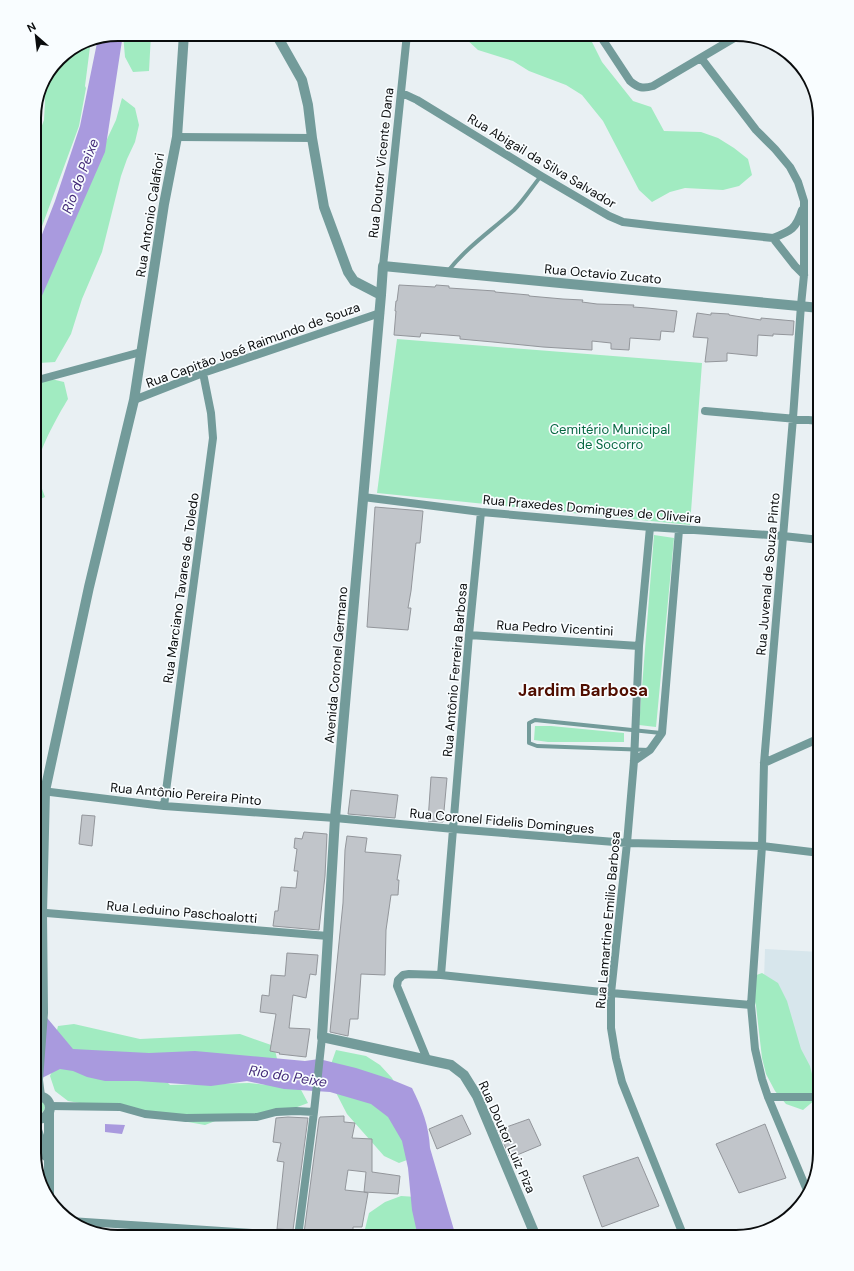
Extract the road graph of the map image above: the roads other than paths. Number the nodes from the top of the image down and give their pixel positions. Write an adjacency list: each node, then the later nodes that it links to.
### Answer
1 (183, 41): 8 (street, Rua Antonio Calafiori)
2 (280, 41): 9 (street)
3 (406, 41): 7 (street, Rua Doutor Vicente Dana)
4 (604, 41): 6 (street)
5 (729, 41): 6 (street)
6 (701, 58): 11 (street, Rua Juvenal de Souza Pinto)
7 (402, 93): 10 (street, Rua Abigail da Silva Salvador); 13 (street, Rua Doutor Vicente Dana)
8 (176, 137): 9 (street); 20 (street, Rua Antonio Calafiori)
9 (312, 138): 16 (street)
10 (541, 176): 12 (street, Rua Abigail da Silva Salvador); 14 (lane)
11 (804, 201): 12 (street); 15 (street, Rua Juvenal de Souza Pinto)
12 (772, 238): 15 (street)
13 (383, 266): 14 (street, Rua Octavio Zucato); 16 (street, Rua Doutor Vicente Dana)
14 (447, 273): 17 (street, Rua Octavio Zucato)
15 (804, 275): 17 (street, Rua Juvenal de Souza Pinto)
16 (382, 295): 19 (street, Avenida Coronel Germano)
17 (800, 305): 18 (street, Rua Octavio Zucato); 25 (street, Rua Juvenal de Souza Pinto)
18 (813, 307)
19 (380, 313): 21 (street, Rua Capitão José Raimundo de Souza); 27 (street, Avenida Coronel Germano)
20 (141, 352): 22 (street); 23 (street, Rua Antonio Calafiori)
21 (203, 373): 23 (street, Rua Capitão José Raimundo de Souza); 44 (street, Rua Marciano Tavares de Toledo)
22 (41, 379)
23 (134, 400): 43 (street, Rua Antonio Calafiori)
24 (705, 411): 25 (street)
25 (793, 418): 26 (street); 31 (street, Rua Juvenal de Souza Pinto)
26 (813, 420)
27 (363, 497): 28 (street, Rua Praxedes Domingues de Oliveira); 45 (street, Avenida Coronel Germano)
28 (481, 512): 29 (street, Rua Praxedes Domingues de Oliveira); 33 (street, Rua Antônio Ferreira Barbosa)
29 (650, 527): 30 (street, Rua Praxedes Domingues de Oliveira); 34 (street, Rua Lamartine Emilio Barbosa)
30 (679, 530): 31 (street, Rua Praxedes Domingues de Oliveira); 36 (street)
31 (783, 536): 32 (street, Rua Praxedes Domingues de Oliveira); 41 (street, Rua Juvenal de Souza Pinto)
32 (813, 539)
33 (469, 635): 34 (street, Rua Pedro Vicentini); 46 (street, Rua Antônio Ferreira Barbosa)
34 (639, 646): 35 (street, Rua Lamartine Emilio Barbosa)
35 (634, 731): 36 (lane); 38 (street, Rua Lamartine Emilio Barbosa); 38 (lane)
36 (662, 733): 39 (street)
37 (813, 741): 41 (street)
38 (633, 749): 39 (lane); 40 (street, Rua Lamartine Emilio Barbosa)
39 (650, 750): 40 (street)
40 (634, 761): 47 (street, Rua Lamartine Emilio Barbosa)
41 (764, 763): 48 (street, Rua Juvenal de Souza Pinto)
42 (41, 791): 43 (street, Rua Antônio Pereira Pinto)
43 (45, 791): 44 (street, Rua Antônio Pereira Pinto); 50 (street, Rua Antonio Calafiori)
44 (164, 806): 45 (street, Rua Antônio Pereira Pinto)
45 (335, 818): 46 (street, Rua Coronel Fidelis Domingues); 52 (street, Avenida Coronel Germano)
46 (454, 829): 47 (street, Rua Coronel Fidelis Domingues); 54 (street, Rua Antônio Ferreira Barbosa)
47 (627, 843): 48 (street, Rua Coronel Fidelis Domingues); 55 (street, Rua Lamartine Emilio Barbosa)
48 (762, 846): 49 (street, Rua Coronel Fidelis Domingues); 56 (street, Rua Juvenal de Souza Pinto)
49 (813, 852)
50 (41, 860)
51 (41, 912): 52 (street, Rua Leduino Paschoalotti)
52 (328, 936): 58 (street, Avenida Coronel Germano)
53 (41, 973): 57 (street, Rua Antonio Calafiori)
54 (441, 975): 55 (street); 59 (street)
55 (611, 993): 56 (street); 76 (street, Rua Lamartine Emilio Barbosa)
56 (751, 1005): 61 (street, Rua Juvenal de Souza Pinto)
57 (41, 1040)
58 (321, 1041): 59 (street, Rua Doutor Luiz Piza); 64 (street)
59 (427, 1059): 75 (street, Rua Doutor Luiz Piza)
60 (41, 1097): 63 (street)
61 (768, 1097): 62 (street); 69 (street, Rua Juvenal de Souza Pinto)
62 (813, 1097)
63 (49, 1109): 64 (street); 65 (street); 67 (street)
64 (314, 1110): 74 (street)
65 (41, 1119)
66 (41, 1142): 67 (street)
67 (48, 1163): 68 (street)
68 (49, 1186)
69 (805, 1186)
70 (84, 1222): 71 (street)
71 (159, 1227): 72 (street); 73 (street)
72 (159, 1230)
73 (201, 1230)
74 (299, 1230)
75 (533, 1230)
76 (681, 1230)

